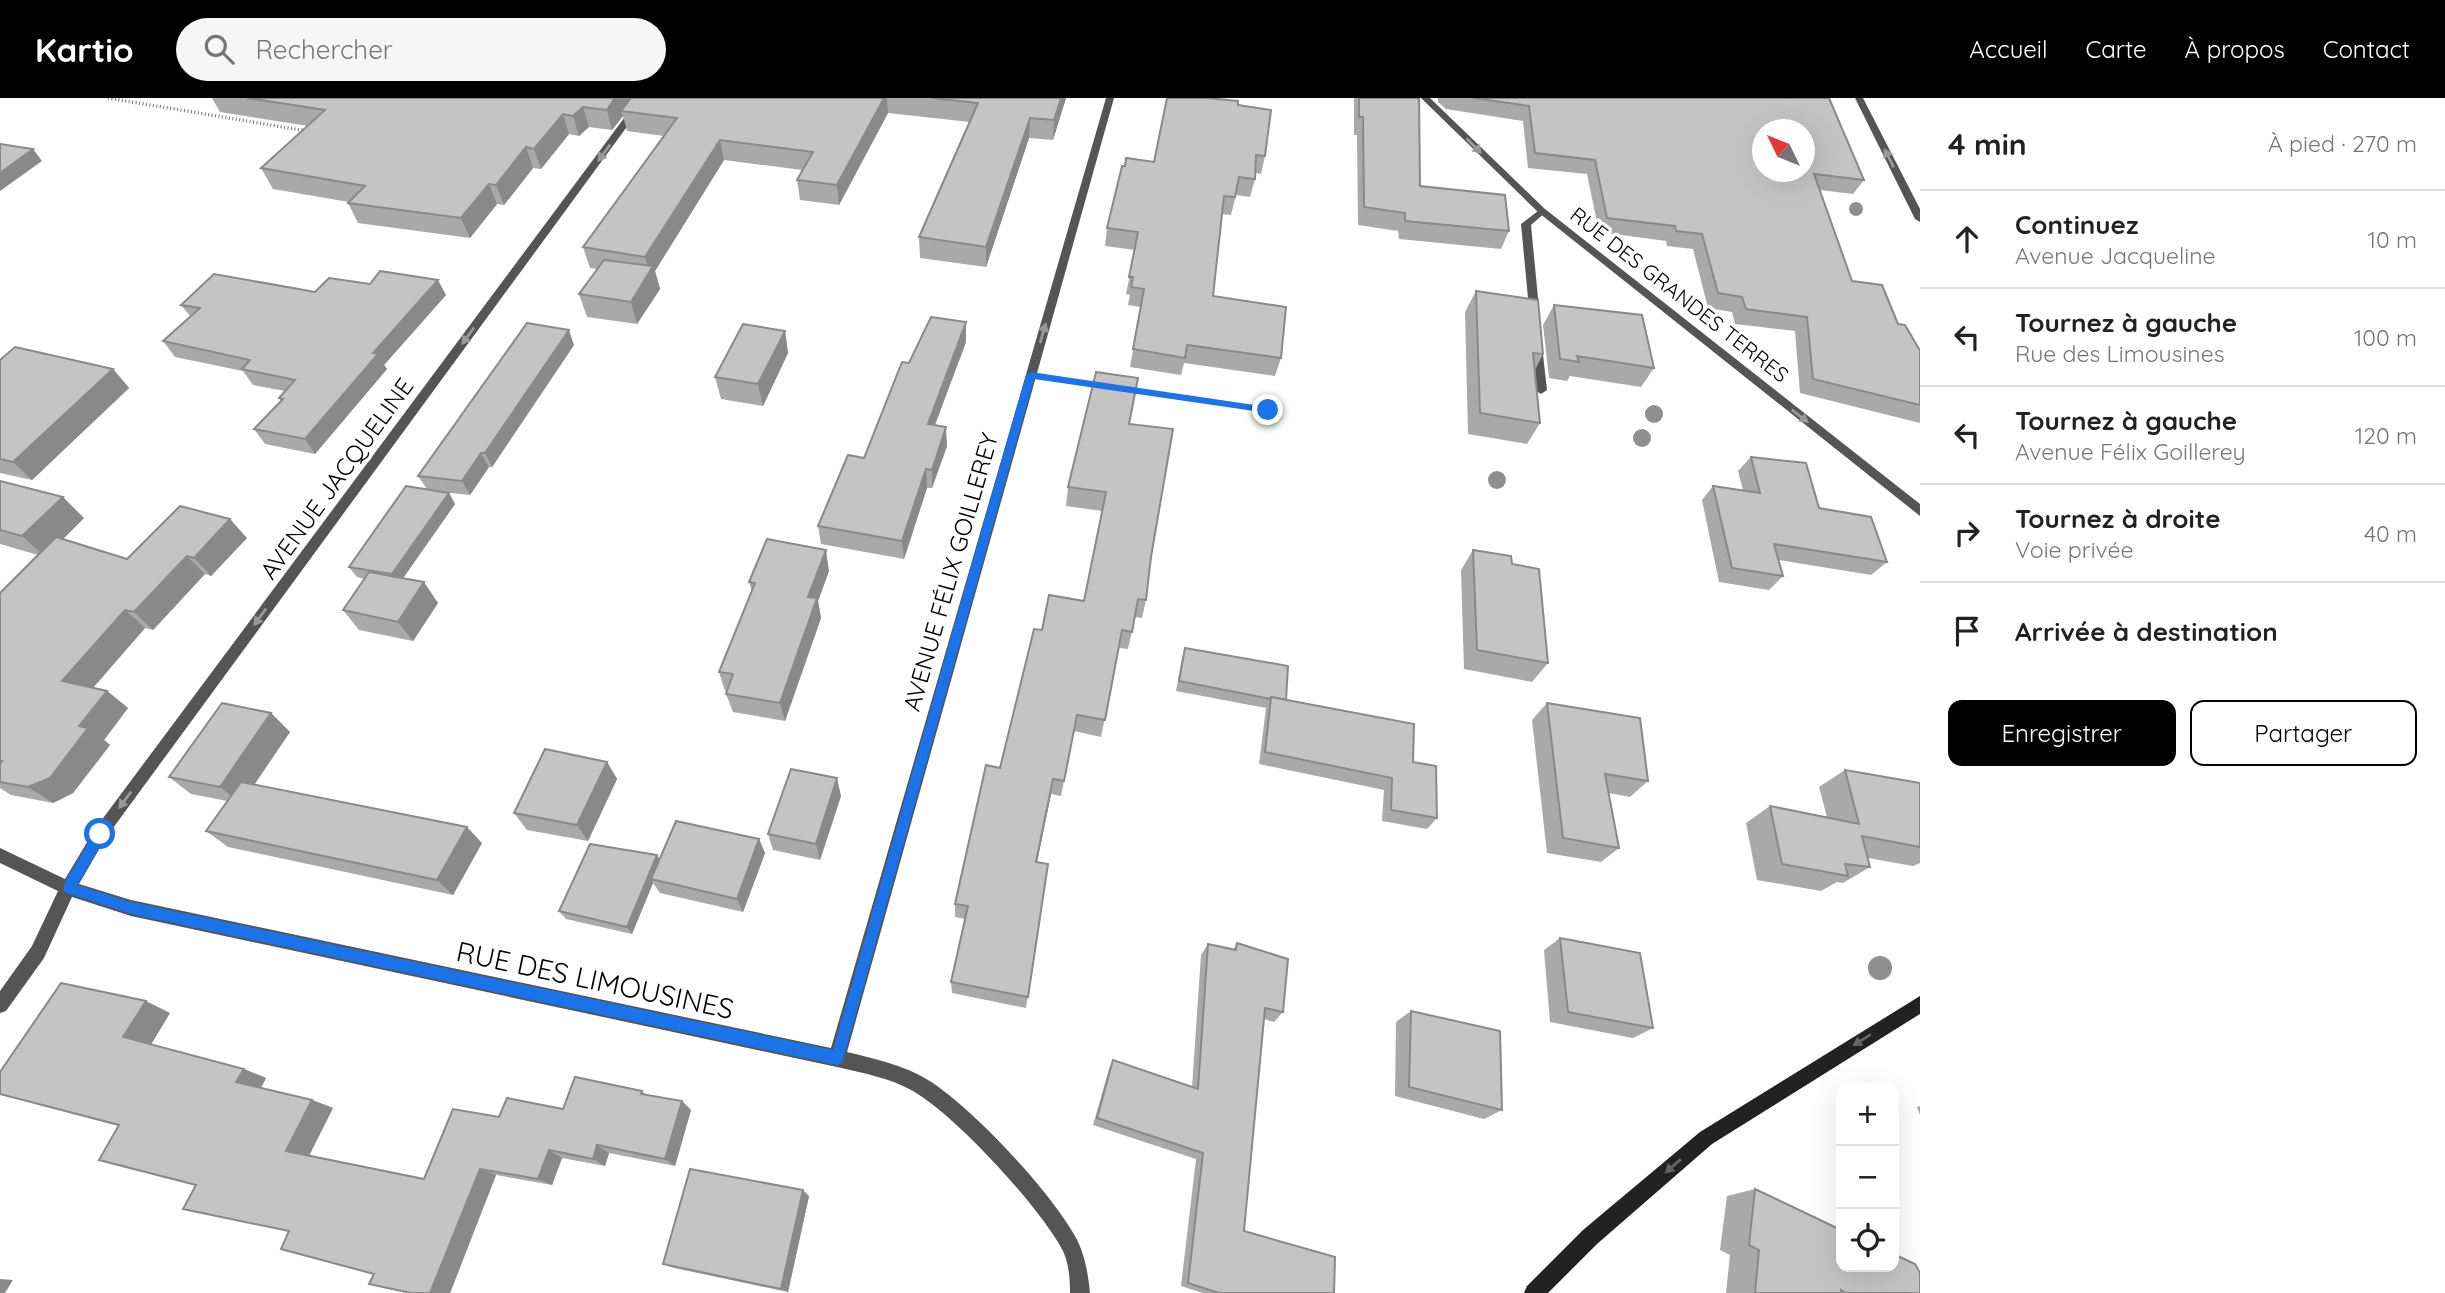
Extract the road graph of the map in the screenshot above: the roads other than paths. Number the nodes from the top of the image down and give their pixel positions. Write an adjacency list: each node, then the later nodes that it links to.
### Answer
1 (644, 98): 10 (street, AVENUE JACQUELINE, one-way to 10)
2 (1110, 98): 13 (street, AVENUE FÉLIX GOILLEREY, one-way to 2)
3 (1425, 98): 5 (street, RUE DES GRANDES TERRES, one-way to 5)
4 (1858, 98): 6 (street, one-way to 4)
5 (1542, 211): 7 (street); 8 (street, RUE DES GRANDES TERRES, one-way to 8)
6 (1920, 219)
7 (1541, 390)
8 (1920, 511)
9 (0, 855): 10 (street, RUE DES LIMOUSINES)
10 (68, 888): 12 (street, AVENUE JACQUELINE); 13 (street, RUE DES LIMOUSINES)
11 (1920, 1004): 15 (main road, one-way to 15)
12 (0, 1005)
13 (837, 1058): 14 (street, RUE DES LIMOUSINES)
14 (1080, 1293)
15 (1534, 1293)

